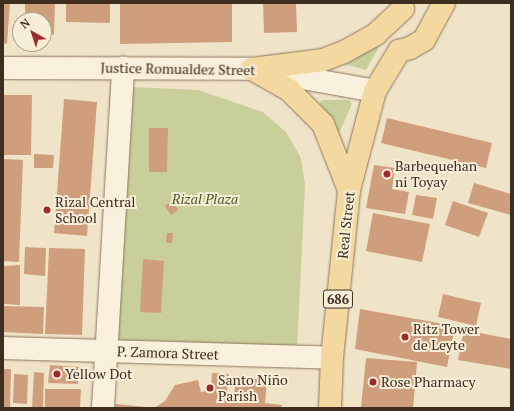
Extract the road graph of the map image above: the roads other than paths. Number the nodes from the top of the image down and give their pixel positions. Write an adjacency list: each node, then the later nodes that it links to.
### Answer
1 (444, 3): 3 (main road)
2 (405, 6): 3 (main road); 6 (main road)
3 (398, 51): 7 (main road, Real Street / 686)
4 (3, 68): 5 (street, Justice Romualdez Street)
5 (123, 68): 6 (street, Justice Romualdez Street); 10 (street)
6 (252, 69): 7 (street, Justice Romualdez Street); 8 (main road)
7 (375, 91): 8 (main road, Real Street / 686)
8 (349, 190): 11 (main road, Real Street / 686)
9 (3, 348): 10 (street, P. Zamora Street)
10 (106, 351): 11 (street, P. Zamora Street); 12 (street)
11 (332, 358): 13 (main road, Real Street / 686)
12 (103, 408)
13 (330, 408)

